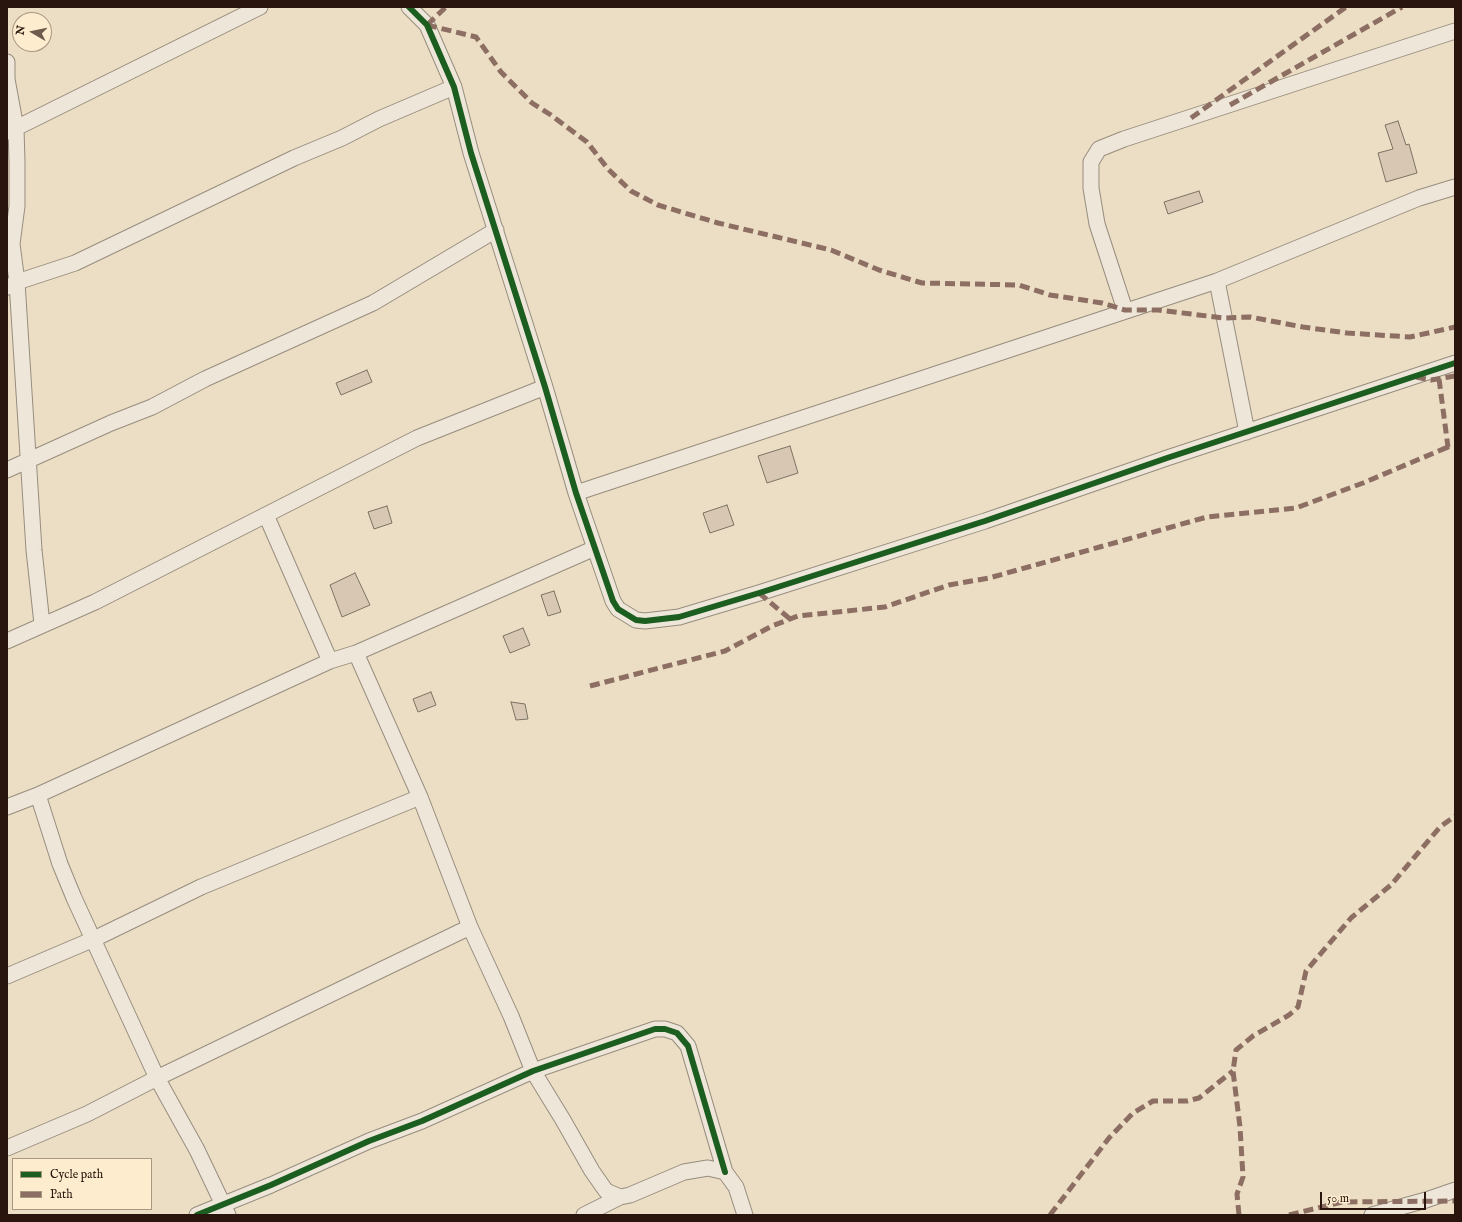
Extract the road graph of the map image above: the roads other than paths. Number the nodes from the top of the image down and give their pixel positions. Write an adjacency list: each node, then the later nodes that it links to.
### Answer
1 (260, 7): 6 (street)
2 (409, 7): 5 (street)
3 (1455, 31): 11 (street)
4 (7, 62): 6 (street)
5 (454, 87): 8 (street); 10 (street)
6 (12, 130): 10 (street)
7 (1455, 187): 9 (street)
8 (496, 230): 13 (street); 15 (street)
9 (1217, 281): 11 (street); 14 (street)
10 (12, 285): 15 (street)
11 (1125, 310): 17 (street)
12 (1455, 364): 14 (street)
13 (545, 387): 17 (street); 18 (street)
14 (1247, 432): 19 (street)
15 (28, 460): 16 (street); 20 (street)
16 (7, 470)
17 (576, 493): 19 (street)
18 (266, 515): 20 (street); 23 (street)
19 (595, 548): 22 (street)
20 (42, 624): 21 (street)
21 (7, 641)
22 (356, 653): 23 (street); 25 (street)
23 (330, 661): 24 (street)
24 (38, 795): 26 (street); 28 (street)
25 (420, 797): 27 (street); 28 (street)
26 (7, 807)
27 (470, 927): 30 (street); 31 (street)
28 (94, 939): 29 (street); 31 (street)
29 (7, 976)
30 (533, 1071): 33 (street); 35 (street); 36 (street)
31 (157, 1078): 32 (street); 36 (street)
32 (7, 1148)
33 (725, 1172): 35 (street); 39 (street)
34 (1455, 1190): 40 (street)
35 (620, 1197): 38 (street)
36 (226, 1210): 37 (street)
37 (196, 1215)
38 (584, 1215)
39 (745, 1215)
40 (1372, 1215)

